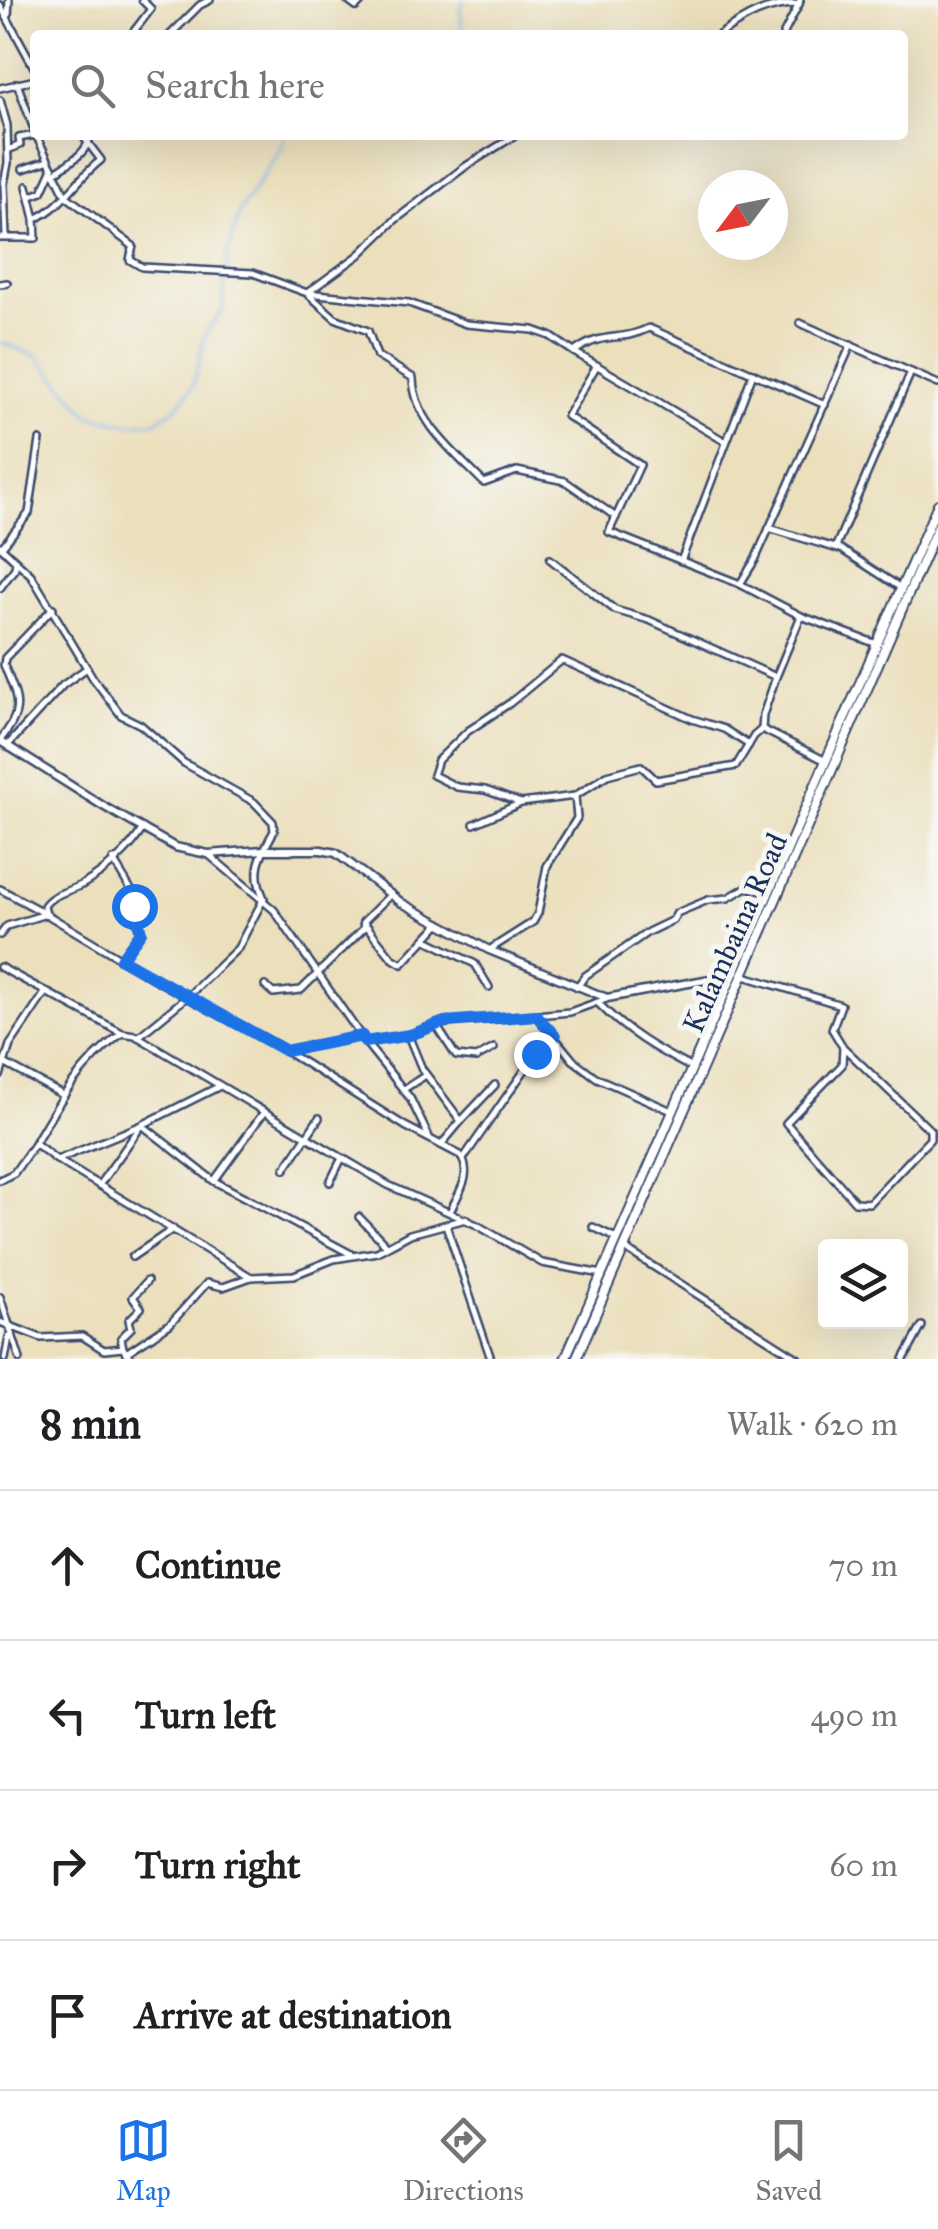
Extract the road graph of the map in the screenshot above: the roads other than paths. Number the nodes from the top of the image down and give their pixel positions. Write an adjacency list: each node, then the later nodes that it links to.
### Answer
1 (8, 0): 8 (street)
2 (142, 0): 9 (street)
3 (210, 0): 10 (street)
4 (347, 0): 5 (street)
5 (363, 0)
6 (799, 2): 11 (street); 12 (street)
7 (1, 8): 8 (street)
8 (8, 19): 13 (street)
9 (135, 30)
10 (175, 30)
11 (727, 30)
12 (785, 30)
13 (30, 60)
14 (30, 81): 15 (street)
15 (17, 83): 16 (street); 18 (street)
16 (3, 85)
17 (0, 100): 25 (street)
18 (30, 120)
19 (30, 135): 25 (street)
20 (38, 140): 26 (street)
21 (86, 140): 24 (street)
22 (89, 140): 24 (street)
23 (506, 140): 34 (street)
24 (89, 144): 28 (street); 31 (street)
25 (8, 150): 33 (street)
26 (47, 161): 27 (street); 28 (street)
27 (23, 169)
28 (53, 172): 30 (street); 31 (street)
29 (27, 186): 30 (street)
30 (30, 196): 32 (street)
31 (66, 196): 32 (street); 34 (street)
32 (35, 219): 33 (street)
33 (3, 238)
34 (307, 293): 37 (street); 46 (street)
35 (800, 323): 36 (street)
36 (851, 345): 39 (street); 42 (street)
37 (574, 352): 38 (street); 40 (street)
38 (596, 365): 44 (street); 46 (street)
39 (911, 372): 41 (street); 51 (street)
40 (752, 373): 42 (street); 44 (street)
41 (938, 384)
42 (824, 405): 48 (street)
43 (40, 440): 50 (street)
44 (726, 442): 53 (street)
45 (938, 504): 57 (main road)
46 (616, 516): 53 (street)
47 (938, 526): 49 (main road, Kalambaina Road)
48 (769, 528): 51 (street); 55 (street)
49 (936, 538): 88 (main road, Kalambaina Road)
50 (1, 546): 54 (street)
51 (838, 549): 57 (street)
52 (550, 559): 62 (street)
53 (680, 560): 55 (street)
54 (16, 561): 56 (street); 58 (street)
55 (740, 584): 59 (street)
56 (0, 588)
57 (901, 588): 60 (main road)
58 (54, 608): 61 (street); 64 (street)
59 (800, 616): 60 (street); 62 (street)
60 (877, 644): 67 (main road)
61 (88, 668): 66 (street); 72 (street)
62 (776, 677): 63 (street)
63 (762, 729): 65 (street); 67 (street)
64 (0, 740): 66 (street)
65 (749, 745): 68 (street); 69 (street)
66 (8, 746): 71 (street)
67 (826, 761): 76 (main road)
68 (575, 796): 69 (street); 84 (street)
69 (521, 803): 70 (street)
70 (474, 824)
71 (143, 828): 73 (street); 74 (street)
72 (263, 850): 73 (street); 77 (street); 78 (street)
73 (208, 854): 78 (street)
74 (113, 860): 79 (street); 85 (street)
75 (0, 890): 79 (street)
76 (769, 893): 88 (main road); 91 (street)
77 (390, 894): 80 (street); 81 (street)
78 (264, 898): 87 (street); 93 (street)
79 (46, 914): 82 (street); 85 (street)
80 (440, 923): 83 (street); 84 (street)
81 (366, 926): 83 (street); 87 (street)
82 (0, 935)
83 (424, 939): 90 (street)
84 (489, 950): 91 (street)
85 (121, 959): 93 (street)
86 (0, 967): 92 (street)
87 (320, 972): 89 (street); 102 (street)
88 (737, 975): 94 (street); 103 (street); 107 (main road); 137 (main road, Kalambaina Road)
89 (266, 986)
90 (489, 987)
91 (577, 987): 94 (street)
92 (45, 993): 98 (street); 106 (street)
93 (188, 996): 101 (street); 105 (street)
94 (607, 998): 95 (street)
95 (598, 1004): 96 (street); 107 (street)
96 (536, 1015): 97 (street); 100 (street)
97 (436, 1025): 99 (street); 104 (street)
98 (122, 1033): 101 (street); 113 (street)
99 (408, 1035): 102 (street); 108 (street)
100 (555, 1036): 115 (street); 124 (street)
101 (138, 1037): 111 (street)
102 (363, 1039): 105 (street); 112 (street)
103 (844, 1047): 103 (street)
104 (494, 1048)
105 (286, 1051): 120 (street)
106 (4, 1063): 109 (street); 113 (street)
107 (692, 1068): 115 (main road)
108 (426, 1075): 112 (street); 117 (street)
109 (0, 1076)
110 (495, 1085): 117 (street)
111 (220, 1086): 114 (street); 118 (street)
112 (404, 1089): 120 (street)
113 (63, 1095): 121 (street)
114 (264, 1112): 119 (street); 128 (street)
115 (674, 1112): 137 (main road)
116 (319, 1118): 119 (street)
117 (461, 1121): 122 (street)
118 (142, 1124): 125 (street); 128 (street); 130 (street)
119 (307, 1137): 123 (street); 126 (street)
120 (430, 1140): 122 (street)
121 (35, 1144): 125 (street); 127 (street)
122 (441, 1145): 124 (street)
123 (342, 1158): 129 (street); 131 (street)
124 (463, 1159): 131 (street)
125 (57, 1160): 130 (street)
126 (285, 1169)
127 (0, 1180)
128 (214, 1181): 139 (street)
129 (330, 1182)
130 (99, 1185): 136 (street)
131 (450, 1212): 133 (street)
132 (359, 1217): 138 (street)
133 (466, 1219): 134 (street); 141 (street)
134 (446, 1225): 138 (street); 151 (street)
135 (593, 1227): 137 (street)
136 (174, 1229): 140 (street); 142 (street)
137 (620, 1244): 141 (main road); 153 (main road, Kalambaina Road); 154 (street)
138 (387, 1246): 139 (street)
139 (354, 1256): 142 (street)
140 (132, 1257)
141 (602, 1274): 152 (main road)
142 (251, 1277): 148 (street)
143 (147, 1281): 148 (street)
144 (0, 1297): 145 (street)
145 (3, 1323): 147 (street); 148 (street)
146 (922, 1326): 155 (street)
147 (10, 1334): 149 (street); 150 (street)
148 (127, 1353)
149 (5, 1359)
150 (20, 1359)
151 (491, 1359)
152 (565, 1359)
153 (576, 1359)
154 (798, 1359)
155 (904, 1359)

